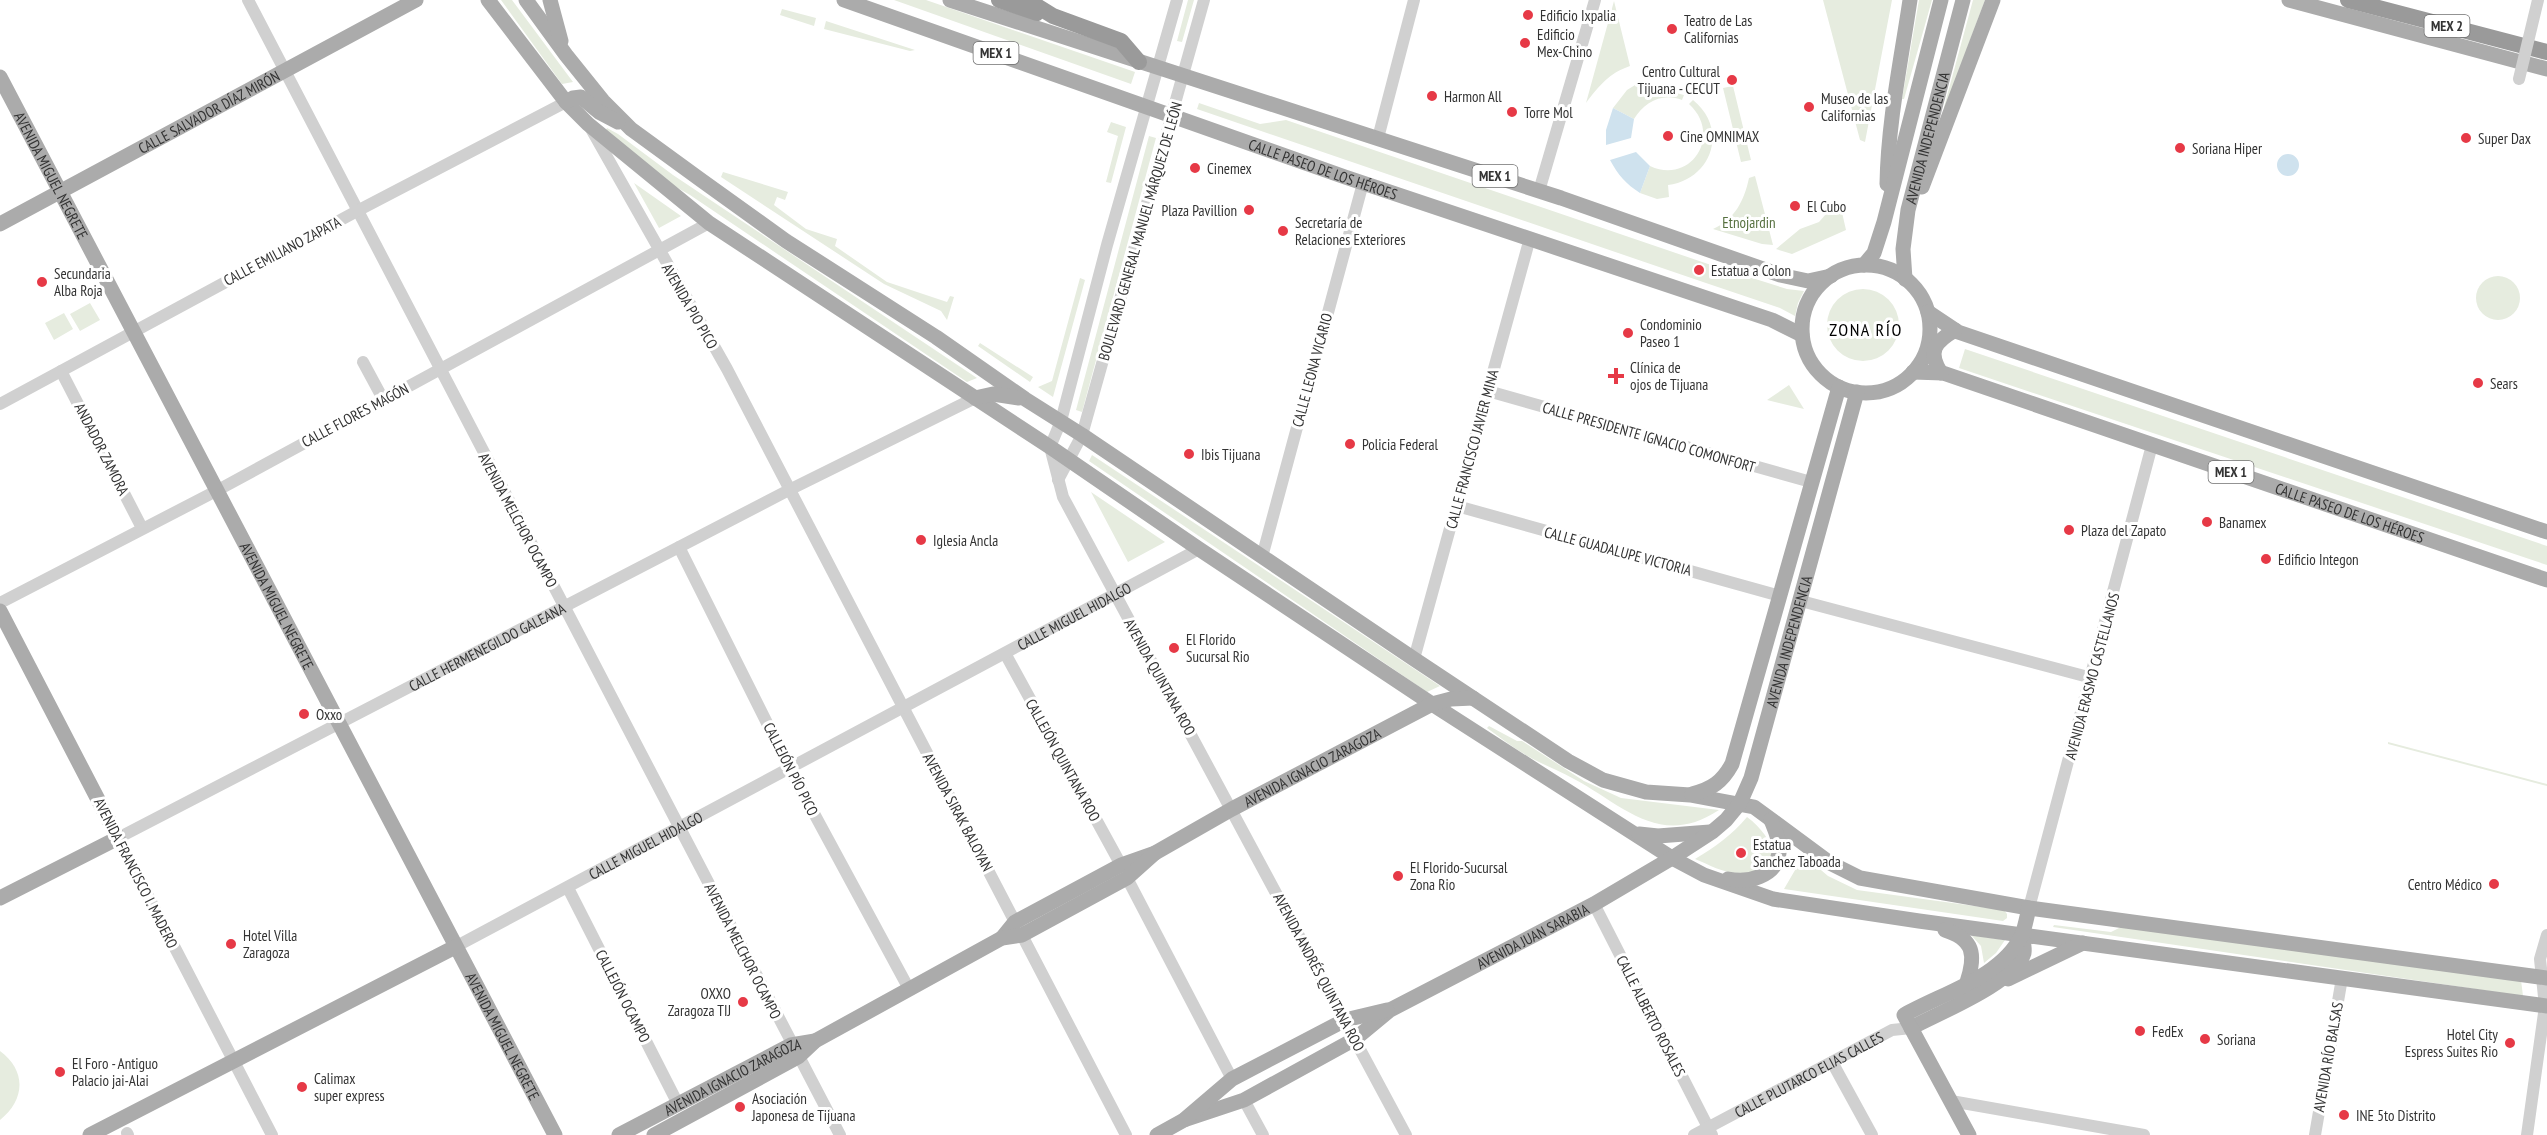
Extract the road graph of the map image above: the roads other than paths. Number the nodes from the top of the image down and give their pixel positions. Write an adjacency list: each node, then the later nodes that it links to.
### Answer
1 (248, 0): 27 (street, AVENIDA MELCHOR OCAMPO)
2 (417, 0): 27 (main road, CALLE SALVADOR DÍAZ MIRÓN)
3 (488, 0): 31 (main road)
4 (526, 0): 23 (main road)
5 (550, 0): 23 (main road)
6 (844, 0): 32 (main road, CALLE PASEO DE LOS HÉROES / MEX 1)
7 (950, 0): 24 (main road, MEX 1)
8 (999, 0): 21 (highway)
9 (1027, 0): 21 (highway)
10 (1177, 0): 25 (street, BOULEVARD GENERAL MANUEL MÁRQUEZ DE LEÓN)
11 (1203, 0): 28 (street, BOULEVARD GENERAL MANUEL MÁRQUEZ DE LEÓN)
12 (1414, 0): 36 (street)
13 (1595, 0): 38 (street)
14 (1910, 0): 40 (main road)
15 (1941, 0): 40 (main road, AVENIDA INDEPENDENCIA)
16 (1963, 0): 42 (main road, AVENIDA INDEPENDENCIA)
17 (1993, 0): 42 (main road)
18 (2289, 0): 26 (main road)
19 (2348, 0): 22 (highway, MEX 2)
20 (2538, 0): 30 (street, bridge)
21 (1053, 15): 24 (highway)
22 (2547, 52)
23 (566, 55): 35 (main road)
24 (1140, 62): 25 (main road, MEX 1)
25 (1159, 67): 28 (main road, MEX 1); 32 (street, BOULEVARD GENERAL MANUEL MÁRQUEZ DE LEÓN)
26 (2547, 69)
27 (286, 72): 39 (main road, CALLE SALVADOR DÍAZ MIRÓN); 41 (street, AVENIDA MELCHOR OCAMPO)
28 (1184, 75): 33 (street, BOULEVARD GENERAL MANUEL MÁRQUEZ DE LEÓN); 36 (main road, MEX 1)
29 (0, 78): 39 (main road, AVENIDA MIGUEL NEGRETE)
30 (2519, 79)
31 (566, 102): 34 (main road); 35 (main road); 41 (street, CALLE EMILIANO ZAPATA)
32 (1148, 106): 33 (main road, CALLE PASEO DE LOS HÉROES / MEX 1); 66 (street, BOULEVARD GENERAL MANUEL MÁRQUEZ DE LEÓN)
33 (1172, 115): 37 (main road, CALLE PASEO DE LOS HÉROES / MEX 1); 67 (street, BOULEVARD GENERAL MANUEL MÁRQUEZ DE LEÓN)
34 (588, 124): 43 (main road); 46 (street, AVENIDA PIO PICO)
35 (631, 129): 64 (main road)
36 (1378, 138): 38 (main road, MEX 1)
37 (1363, 183): 45 (main road, CALLE PASEO DE LOS HÉROES / MEX 1); 80 (street, CALLE LEONA VICARIO)
38 (1539, 190): 48 (main road, MEX 1)
39 (59, 192): 44 (main road, CALLE SALVADOR DÍAZ MIRÓN); 52 (main road, AVENIDA MIGUEL NEGRETE)
40 (1887, 209): 47 (main road, AVENIDA INDEPENDENCIA)
41 (359, 210): 52 (street, CALLE EMILIANO ZAPATA); 55 (street, AVENIDA MELCHOR OCAMPO)
42 (1908, 210): 49 (main road, AVENIDA INDEPENDENCIA)
43 (709, 223): 46 (street, CALLE FLORES MAGÓN); 62 (main road)
44 (0, 224)
45 (1530, 238): 53 (main road, CALLE PASEO DE LOS HÉROES / MEX 1); 60 (street, CALLE FRANCISCO JAVIER MINA)
46 (658, 252): 55 (street, CALLE FLORES MAGÓN); 74 (street, AVENIDA PIO PICO)
47 (1864, 266): 48 (main road, MEX 1); 49 (main road, MEX 1)
48 (1831, 276): 53 (main road, MEX 1)
49 (1905, 279): 50 (main road, MEX 1)
50 (1928, 312): 51 (main road, MEX 1); 57 (main road, MEX 1)
51 (1954, 330): 58 (main road); 77 (main road, MEX 1)
52 (132, 332): 56 (street, CALLE EMILIANO ZAPATA); 73 (main road, AVENIDA MIGUEL NEGRETE)
53 (1802, 335): 59 (main road, MEX 1)
54 (363, 362): 63 (street)
55 (441, 369): 63 (street, CALLE FLORES MAGÓN); 86 (street, AVENIDA MELCHOR OCAMPO)
56 (61, 371): 65 (street, CALLE EMILIANO ZAPATA); 76 (street, ANDADOR ZAMORA)
57 (1913, 372): 58 (main road, CALLE PASEO DE LOS HÉROES / MEX 1); 61 (main road, MEX 1)
58 (1941, 373): 68 (main road, CALLE PASEO DE LOS HÉROES / MEX 1)
59 (1839, 387): 61 (main road, MEX 1); 72 (main road, AVENIDA INDEPENDENCIA)
60 (1488, 391): 72 (street, CALLE PRESIDENTE IGNACIO COMONFORT); 75 (street, CALLE FRANCISCO JAVIER MINA)
61 (1857, 392): 84 (main road, AVENIDA INDEPENDENCIA)
62 (975, 398): 64 (main road); 69 (main road); 74 (street, CALLE HERMENEGILDO GALEANA)
63 (383, 399): 73 (street, CALLE FLORES MAGÓN)
64 (1024, 399): 66 (main road)
65 (0, 404)
66 (1061, 421): 67 (main road); 69 (street, BOULEVARD GENERAL MANUEL MÁRQUEZ DE LEÓN)
67 (1082, 435): 70 (street, BOULEVARD GENERAL MANUEL MÁRQUEZ DE LEÓN); 80 (main road)
68 (2152, 445): 81 (main road, CALLE PASEO DE LOS HÉROES / MEX 1); 90 (street, AVENIDA ERASMO CASTELLANOS)
69 (1050, 447): 70 (main road); 71 (street, AVENIDA QUINTANA ROO)
70 (1070, 460): 71 (street); 79 (main road)
71 (1058, 480): 82 (street, AVENIDA QUINTANA ROO)
72 (1811, 482): 83 (main road, AVENIDA INDEPENDENCIA)
73 (218, 490): 76 (street, CALLE FLORES MAGÓN); 94 (main road, AVENIDA MIGUEL NEGRETE)
74 (789, 490): 78 (street, CALLE HERMENEGILDO GALEANA); 93 (street, AVENIDA SIRAK BALOYAN)
75 (1456, 506): 83 (street, CALLE GUADALUPE VICTORIA); 89 (street, CALLE FRANCISCO JAVIER MINA)
76 (142, 528): 85 (street, CALLE FLORES MAGÓN)
77 (2547, 532)
78 (680, 547): 86 (street, CALLE HERMENEGILDO GALEANA); 95 (street, CALLEJÓN PÍO PICO)
79 (1199, 549): 82 (street, CALLE MIGUEL HIDALGO); 92 (main road)
80 (1262, 557): 89 (main road)
81 (2547, 580)
82 (1115, 594): 88 (street, CALLE MIGUEL HIDALGO); 98 (street, AVENIDA QUINTANA ROO)
83 (1780, 596): 96 (main road, AVENIDA INDEPENDENCIA)
84 (1801, 601): 90 (street); 97 (main road, AVENIDA INDEPENDENCIA)
85 (0, 603)
86 (564, 607): 94 (street, CALLE HERMENEGILDO GALEANA); 100 (street, AVENIDA MELCHOR OCAMPO)
87 (0, 610): 103 (main road, AVENIDA FRANCISCO I. MADERO)
88 (1006, 655): 93 (street, CALLE MIGUEL HIDALGO); 105 (street, CALLEJÓN QUINTANA ROO)
89 (1414, 659): 91 (main road)
90 (2092, 678): 110 (street, AVENIDA ERASMO CASTELLANOS)
91 (1473, 698): 92 (main road, AVENIDA IGNACIO ZARAGOZA); 96 (main road)
92 (1432, 704): 98 (main road, AVENIDA IGNACIO ZARAGOZA); 102 (main road)
93 (903, 709): 95 (street, CALLE MIGUEL HIDALGO); 112 (street, AVENIDA SIRAK BALOYAN)
94 (338, 723): 103 (street, CALLE HERMENEGILDO GALEANA); 116 (main road, AVENIDA MIGUEL NEGRETE)
95 (790, 769): 100 (street, CALLE MIGUEL HIDALGO); 121 (street, CALLEJÓN PÍO PICO)
96 (1690, 795): 97 (main road)
97 (1740, 804): 99 (main road); 101 (main road, AVENIDA INDEPENDENCIA)
98 (1232, 809): 105 (main road, AVENIDA IGNACIO ZARAGOZA); 124 (street, AVENIDA ANDRÉS QUINTANA ROO)
99 (1770, 818): 106 (main road); 110 (main road)
100 (679, 827): 107 (street, CALLE MIGUEL HIDALGO); 127 (street, AVENIDA MELCHOR OCAMPO)
101 (1712, 832): 102 (main road); 104 (main road, AVENIDA INDEPENDENCIA)
102 (1636, 833): 104 (main road)
103 (118, 838): 108 (main road, CALLE HERMENEGILDO GALEANA); 128 (street, AVENIDA FRANCISCO I. MADERO)
104 (1672, 858): 106 (main road); 109 (main road, AVENIDA JUAN SARABIA)
105 (1124, 871): 112 (main road, AVENIDA IGNACIO ZARAGOZA); 130 (street, CALLEJÓN QUINTANA ROO)
106 (1704, 875): 111 (main road)
107 (568, 888): 116 (street, CALLE MIGUEL HIDALGO); 133 (street, CALLEJÓN OCAMPO)
108 (0, 898)
109 (1594, 904): 123 (main road, AVENIDA JUAN SARABIA); 135 (street, CALLE ALBERTO ROSALES)
110 (2030, 908): 113 (main road); 117 (main road)
111 (1919, 921): 113 (main road); 119 (main road)
112 (1019, 928): 121 (main road, AVENIDA IGNACIO ZARAGOZA); 142 (street, AVENIDA SIRAK BALOYAN)
113 (2022, 934): 115 (main road); 119 (main road, CALLE PLUTARCO ELIAS CALLES); 120 (main road, CALLE PLUTARCO ELIAS CALLES)
114 (2547, 935): 117 (street)
115 (2083, 943): 118 (main road); 120 (main road)
116 (455, 947): 128 (main road, CALLE MIGUEL HIDALGO); 138 (main road, AVENIDA MIGUEL NEGRETE)
117 (2545, 977): 122 (street)
118 (2342, 978): 122 (main road); 150 (street, AVENIDA RÍO BALSAS)
119 (1967, 982): 125 (main road, CALLE PLUTARCO ELIAS CALLES)
120 (1989, 988): 125 (main road, CALLE PLUTARCO ELIAS CALLES)
121 (909, 989): 127 (main road, AVENIDA IGNACIO ZARAGOZA)
122 (2546, 1006): 151 (street)
123 (1390, 1010): 124 (main road, AVENIDA JUAN SARABIA); 126 (main road, AVENIDA JUAN SARABIA)
124 (1345, 1020): 126 (street, AVENIDA ANDRÉS QUINTANA ROO); 130 (main road, AVENIDA JUAN SARABIA)
125 (1907, 1022): 129 (street, CALLE PLUTARCO ELIAS CALLES); 132 (main road)
126 (1355, 1040): 131 (main road, AVENIDA JUAN SARABIA); 145 (street, AVENIDA ANDRÉS QUINTANA ROO)
127 (795, 1051): 133 (main road, AVENIDA IGNACIO ZARAGOZA); 140 (main road, AVENIDA IGNACIO ZARAGOZA); 141 (street, AVENIDA MELCHOR OCAMPO)
128 (233, 1061): 136 (main road, CALLE MIGUEL HIDALGO); 137 (street, AVENIDA FRANCISCO I. MADERO)
129 (1832, 1062): 135 (street, CALLE PLUTARCO ELIAS CALLES); 147 (street)
130 (1232, 1079): 134 (main road, AVENIDA JUAN SARABIA)
131 (1244, 1100): 134 (main road, AVENIDA JUAN SARABIA); 144 (street)
132 (1951, 1101): 148 (main road); 149 (street)
133 (678, 1104): 139 (main road, AVENIDA IGNACIO ZARAGOZA)
134 (1184, 1120): 143 (main road, AVENIDA JUAN SARABIA)
135 (1710, 1131): 146 (street, CALLE PLUTARCO ELIAS CALLES)
136 (90, 1135)
137 (272, 1135)
138 (555, 1135)
139 (619, 1135)
140 (654, 1135)
141 (840, 1135)
142 (1126, 1135)
143 (1157, 1135)
144 (1263, 1135)
145 (1406, 1135)
146 (1694, 1135)
147 (1872, 1135)
148 (1969, 1135)
149 (2144, 1135)
150 (2315, 1135)
151 (2527, 1135)

